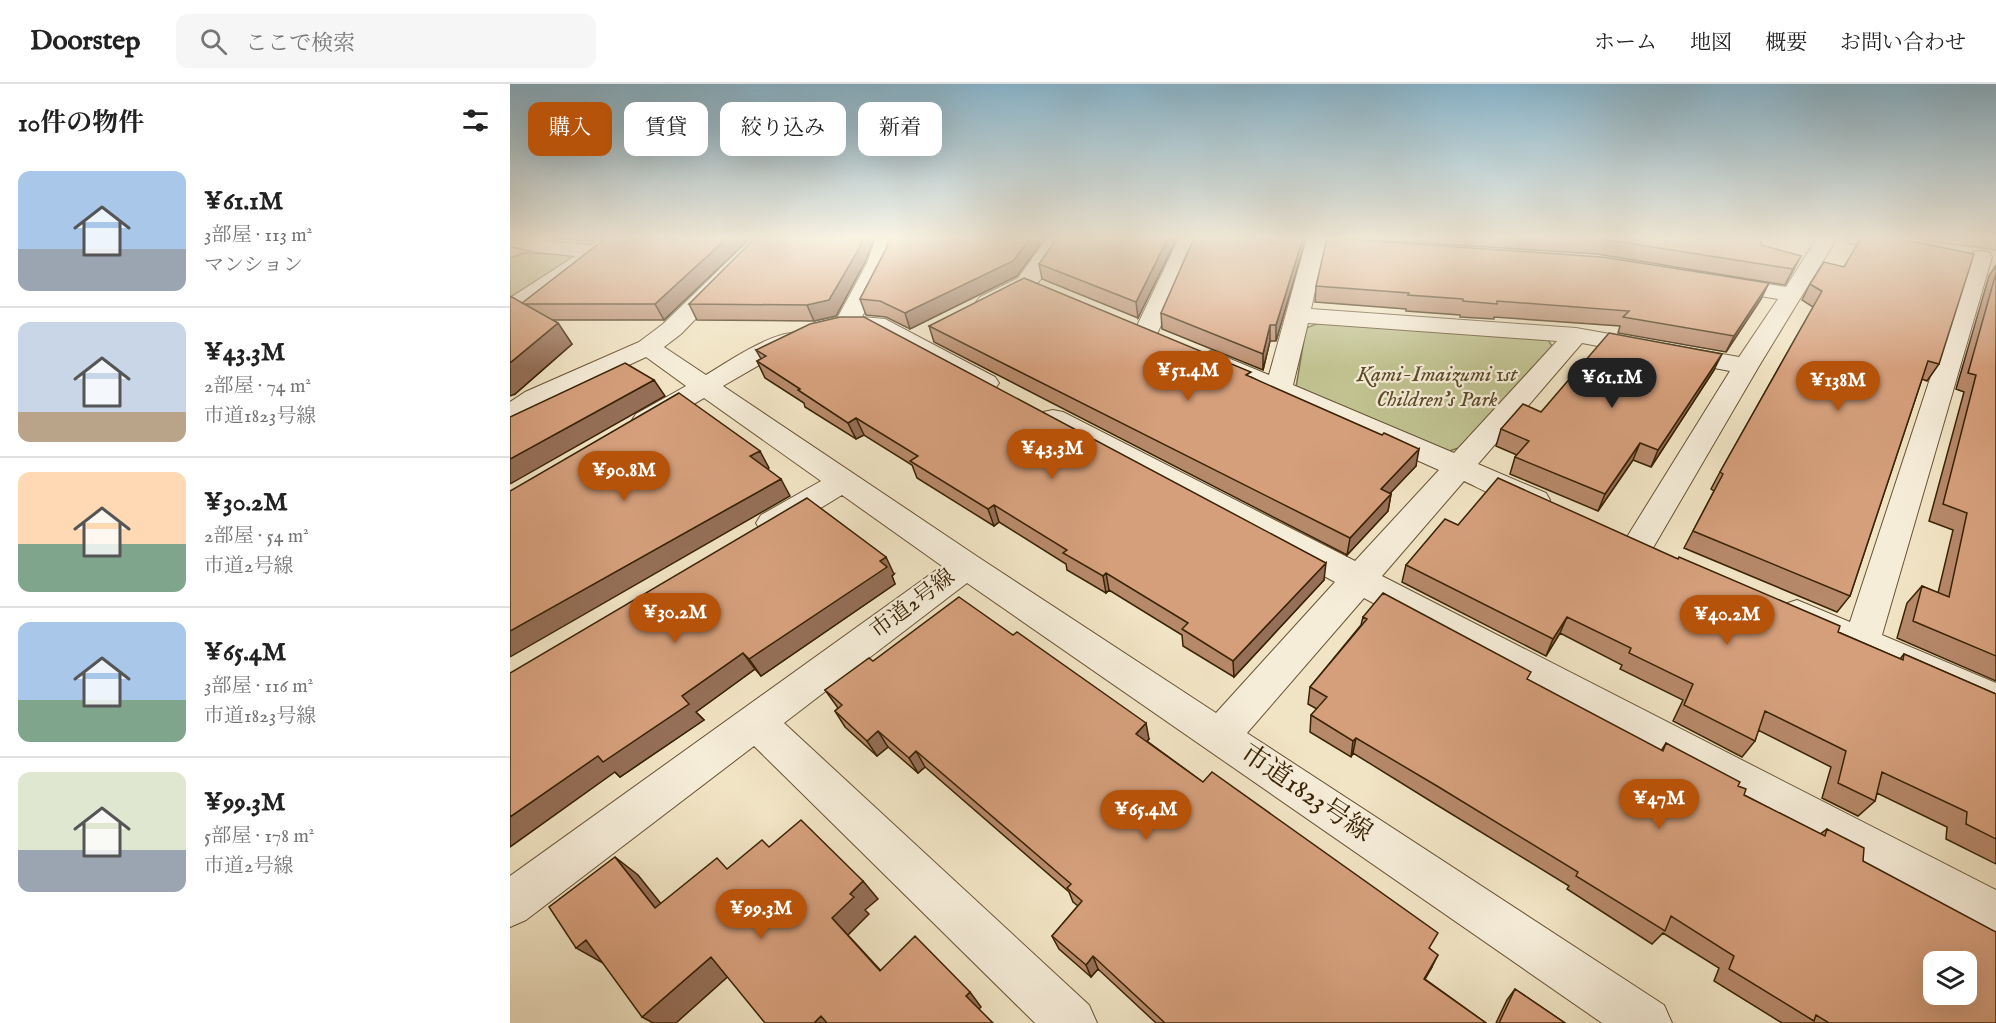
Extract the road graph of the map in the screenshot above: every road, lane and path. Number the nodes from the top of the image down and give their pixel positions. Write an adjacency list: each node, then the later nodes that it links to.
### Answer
1 (550, 282): 11 (street)
2 (720, 282): 16 (street)
3 (868, 282): 14 (street)
4 (1039, 282): 12 (street)
5 (1174, 282): 19 (street)
6 (1307, 282): 13 (street)
7 (1716, 282): 10 (street)
8 (1801, 282): 10 (street)
9 (1970, 282): 30 (street)
10 (1793, 295): 17 (street)
11 (510, 308)
12 (964, 315)
13 (1299, 315): 15 (street); 19 (street)
14 (846, 324): 18 (street); 28 (street)
15 (1576, 335): 17 (street); 22 (street)
16 (648, 347): 18 (street, 市道2号線); 20 (street)
17 (1746, 366): 26 (street)
18 (704, 386): 21 (street); 23 (street, 市道2号線)
19 (1279, 388): 22 (street)
20 (510, 414)
21 (623, 433)
22 (1458, 467): 24 (street); 28 (street)
23 (842, 482): 25 (street); 27 (street, 市道2号線)
24 (1554, 508)
25 (744, 540)
26 (1670, 559)
27 (966, 566): 32 (street, 市道2号線); 33 (street, 市道1823号線)
28 (1360, 578): 33 (street); 35 (street)
29 (1766, 600): 30 (street)
30 (1862, 642): 31 (street)
31 (1996, 700)
32 (755, 722): 34 (street, 市道2号線); 36 (street)
33 (1220, 736): 37 (street, 市道1823号線)
34 (510, 904)
35 (1996, 915)
36 (1071, 1023)
37 (1646, 1023)

